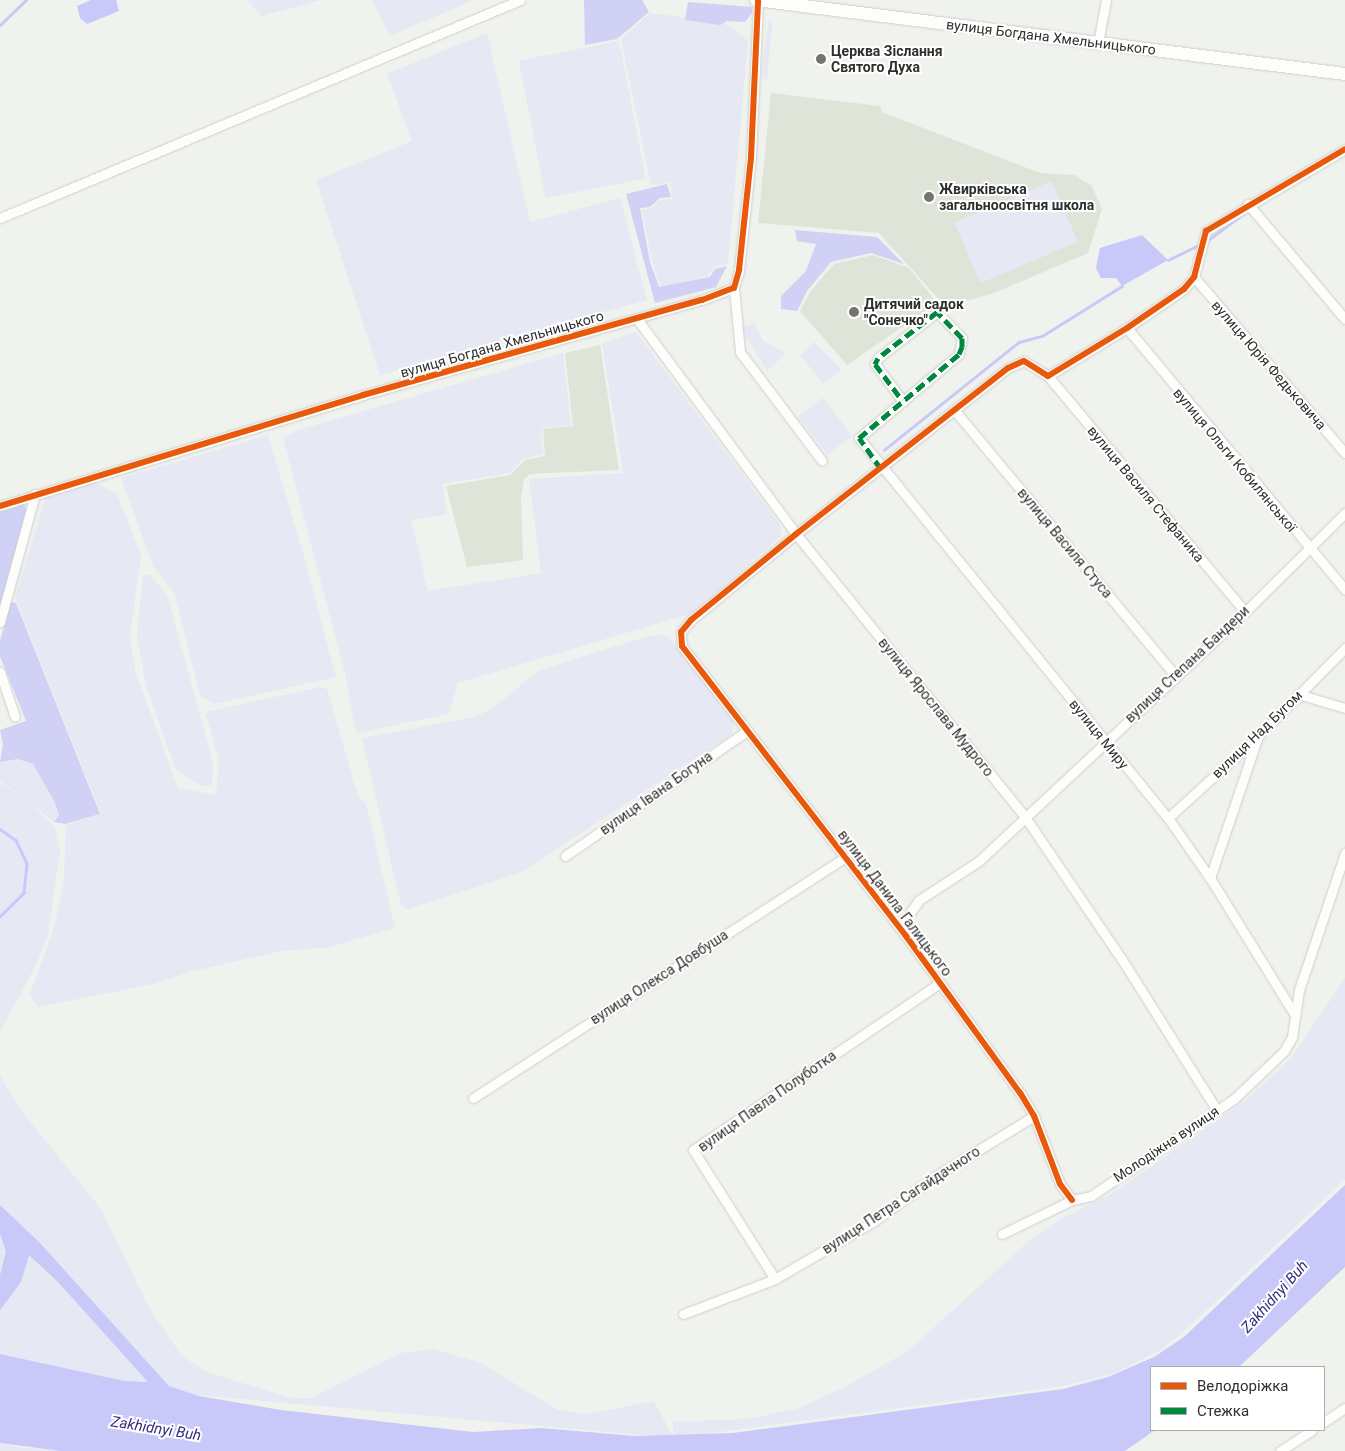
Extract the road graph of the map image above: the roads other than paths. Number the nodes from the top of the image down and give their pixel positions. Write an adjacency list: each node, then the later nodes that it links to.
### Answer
1 (520, 0): 8 (street)
2 (757, 0): 4 (street, вулиця Богдана Хмельницького); 10 (street, вулиця Богдана Хмельницького)
3 (1106, 0): 4 (street)
4 (1098, 43): 5 (street, вулиця Богдана Хмельницького)
5 (1345, 74)
6 (1345, 148): 7 (street)
7 (1248, 204): 9 (street); 12 (street)
8 (0, 218)
9 (1194, 276): 13 (street); 17 (street, вулиця Юрія Федьковича)
10 (734, 288): 11 (street, вулиця Богдана Хмельницького); 18 (street)
11 (637, 319): 20 (street, вулиця Богдана Хмельницького); 23 (street, вулиця Ярослава Мудрого)
12 (1345, 319)
13 (1127, 328): 14 (street); 24 (street, вулиця Ольги Кобилянської)
14 (1048, 376): 16 (street, вулиця Василя Стефаника); 26 (street, вулиця Василя Стефаника)
15 (902, 400): 15 (street); 19 (street, вулиця Миру)
16 (955, 411): 19 (street, вулиця Василя Стефаника); 31 (street, вулиця Василя Стуса)
17 (1345, 453)
18 (822, 461)
19 (881, 469): 23 (street, вулиця Василя Стефаника); 37 (street, вулиця Миру)
20 (35, 494): 21 (street, вулиця Богдана Хмельницького); 27 (street)
21 (0, 506)
22 (1345, 513): 24 (street, вулиця Степана Бандери)
23 (796, 534): 28 (street, вулиця Василя Стефаника); 38 (street, вулиця Ярослава Мудрого)
24 (1310, 550): 25 (street, вулиця Ольги Кобилянської); 26 (street, вулиця Степана Бандери)
25 (1345, 590)
26 (1245, 612): 31 (street, вулиця Степана Бандери)
27 (0, 622)
28 (681, 632): 35 (street, вулиця Данила Галицького)
29 (1345, 648): 32 (street, вулиця Над Бугом)
30 (0, 672): 34 (street)
31 (1175, 675): 37 (street, вулиця Степана Бандери)
32 (1298, 694): 33 (street); 36 (street, вулиця Над Бугом)
33 (1345, 708)
34 (15, 717)
35 (747, 731): 41 (street, вулиця Івана Богуна); 42 (street, вулиця Данила Галицького)
36 (1258, 736): 39 (street, вулиця Над Бугом); 43 (street)
37 (1105, 741): 38 (street, вулиця Степана Бандери); 39 (street, вулиця Миру)
38 (1025, 817): 44 (street, вулиця Степана Бандери); 48 (street, вулиця Ярослава Мудрого)
39 (1168, 818): 43 (street, вулиця Миру)
40 (1345, 852): 46 (street, Молодіжна вулиця)
41 (565, 856)
42 (845, 856): 44 (street, вулиця Данила Галицького); 47 (street, вулиця Олекса Довбуша)
43 (1210, 878): 46 (street, вулиця Миру)
44 (906, 936): 45 (street, вулиця Данила Галицького)
45 (940, 983): 49 (street, вулиця Данила Галицького); 52 (street, вулиця Павла Полуботка)
46 (1295, 1015): 48 (street, Молодіжна вулиця)
47 (473, 1098)
48 (1216, 1109): 50 (street, Молодіжна вулиця)
49 (1034, 1116): 50 (street, вулиця Данила Галицького); 52 (street, вулиця Петра Сагайдачного)
50 (1072, 1200): 51 (street, Молодіжна вулиця)
51 (1002, 1234)
52 (775, 1279): 53 (street, вулиця Петра Сагайдачного)
53 (683, 1314)
54 (1345, 1408): 55 (street)
55 (1325, 1421)
56 (1310, 1431): 57 (street)
57 (1280, 1451)

